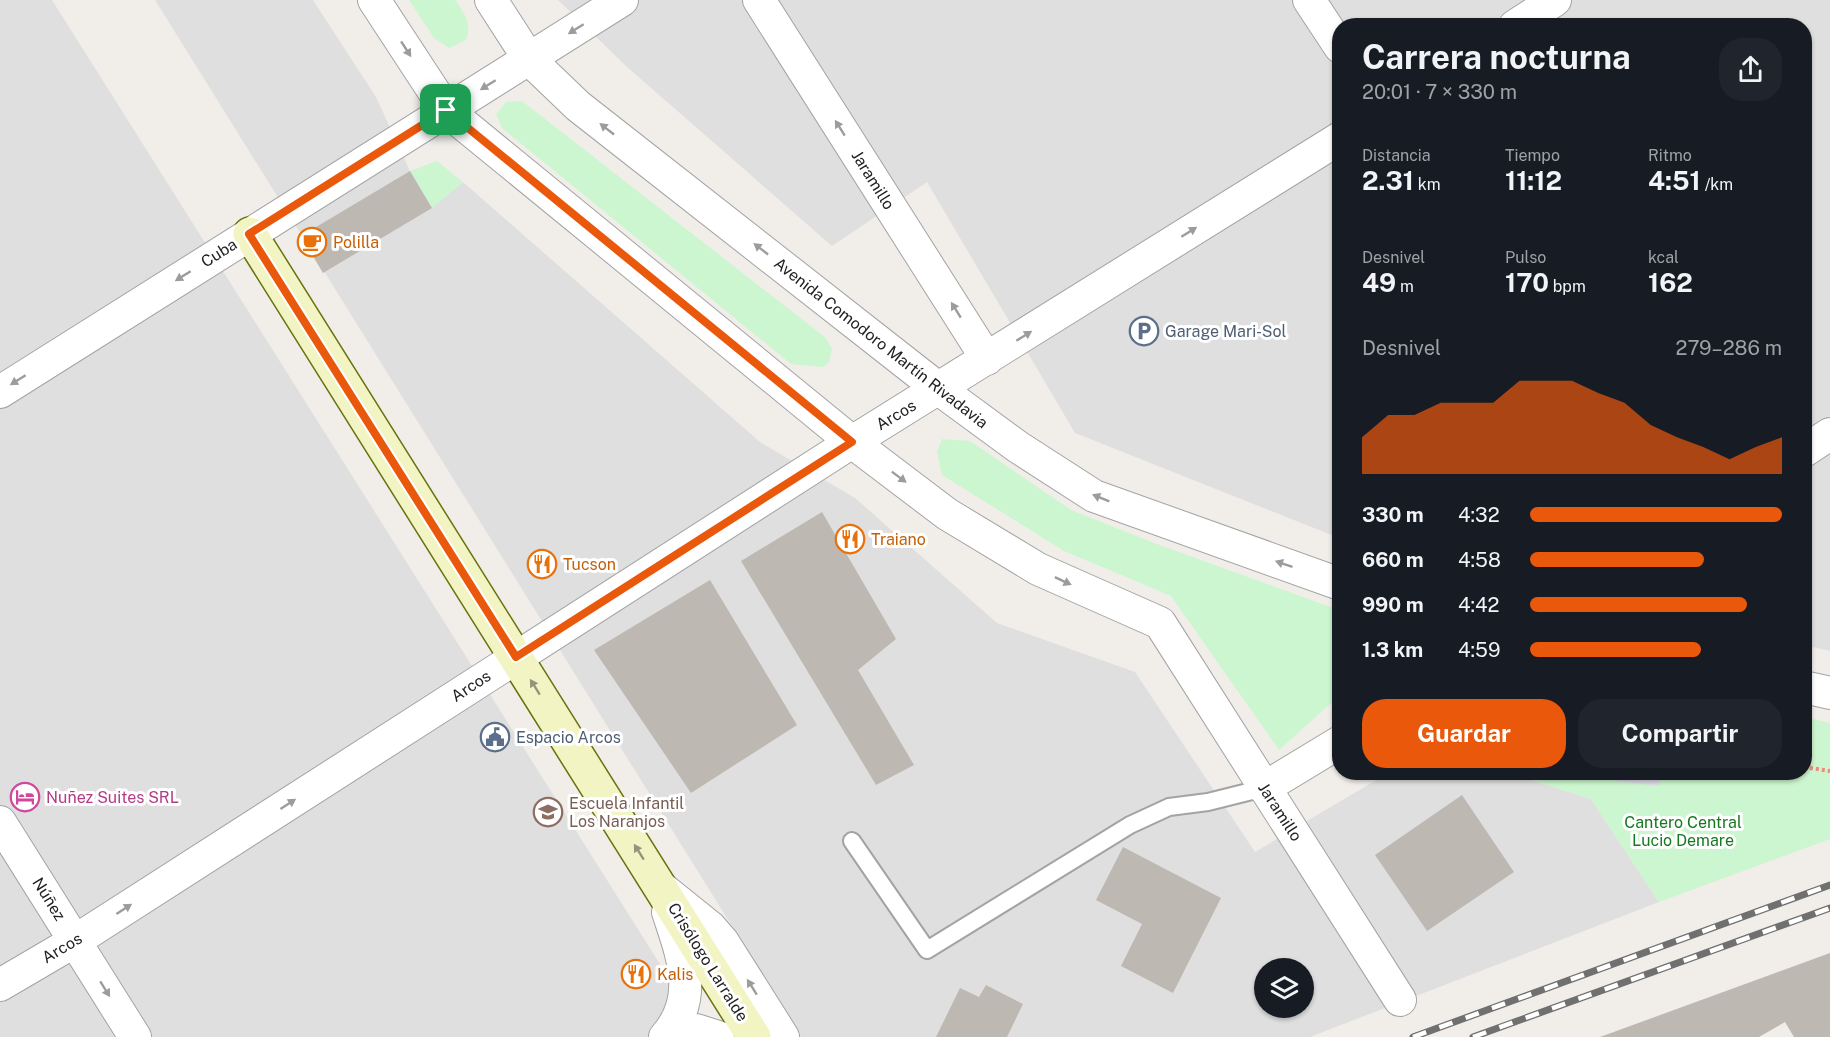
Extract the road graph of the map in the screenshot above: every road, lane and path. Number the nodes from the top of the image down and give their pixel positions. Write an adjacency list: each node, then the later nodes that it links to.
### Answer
1 (374, 0): 10 (street, one-way to 10)
2 (491, 0): 9 (street, Avenida Comodoro Martín Rivadavia)
3 (622, 0): 9 (street, Cuba, one-way to 9)
4 (759, 0): 13 (street, Jaramillo, one-way to 4)
5 (1310, 0): 8 (street)
6 (1555, 0): 7 (street)
7 (1527, 18)
8 (1332, 34)
9 (529, 59): 10 (street, Cuba, one-way to 10); 14 (street, Avenida Comodoro Martín Rivadavia, one-way to 9)
10 (446, 110): 12 (street, Cuba); 17 (street)
11 (1332, 143): 13 (street, Arcos, one-way to 11)
12 (249, 234): 15 (street, Cuba, one-way to 15); 20 (street, Crisólogo Larralde)
13 (987, 359): 14 (street, Arcos)
14 (939, 389): 17 (street, Arcos); 19 (street, Avenida Comodoro Martín Rivadavia, one-way to 14)
15 (0, 392)
16 (1830, 434): 18 (street)
17 (852, 442): 20 (street, Arcos); 26 (street, Jaramillo, one-way to 26)
18 (1812, 445)
19 (1332, 581)
20 (516, 657): 29 (street, Crisólogo Larralde, one-way to 20); 30 (street, Arcos, one-way to 20)
21 (1812, 689): 22 (street)
22 (1830, 693)
23 (1332, 747): 26 (street)
24 (1812, 768): 25 (path)
25 (1830, 771)
26 (1264, 788): 28 (lane); 32 (street, Jaramillo)
27 (0, 822): 30 (street, Núñez)
28 (852, 841)
29 (661, 888): 34 (street); 36 (street, Crisólogo Larralde); 37 (street, Crisólogo Larralde, one-way to 29)
30 (75, 941): 31 (street, Arcos); 33 (street, Núñez, one-way to 33)
31 (0, 985)
32 (1400, 1000)
33 (135, 1037)
34 (665, 1037): 35 (street, Crisólogo Larralde)
35 (718, 1037)
36 (754, 1037)
37 (783, 1037)

